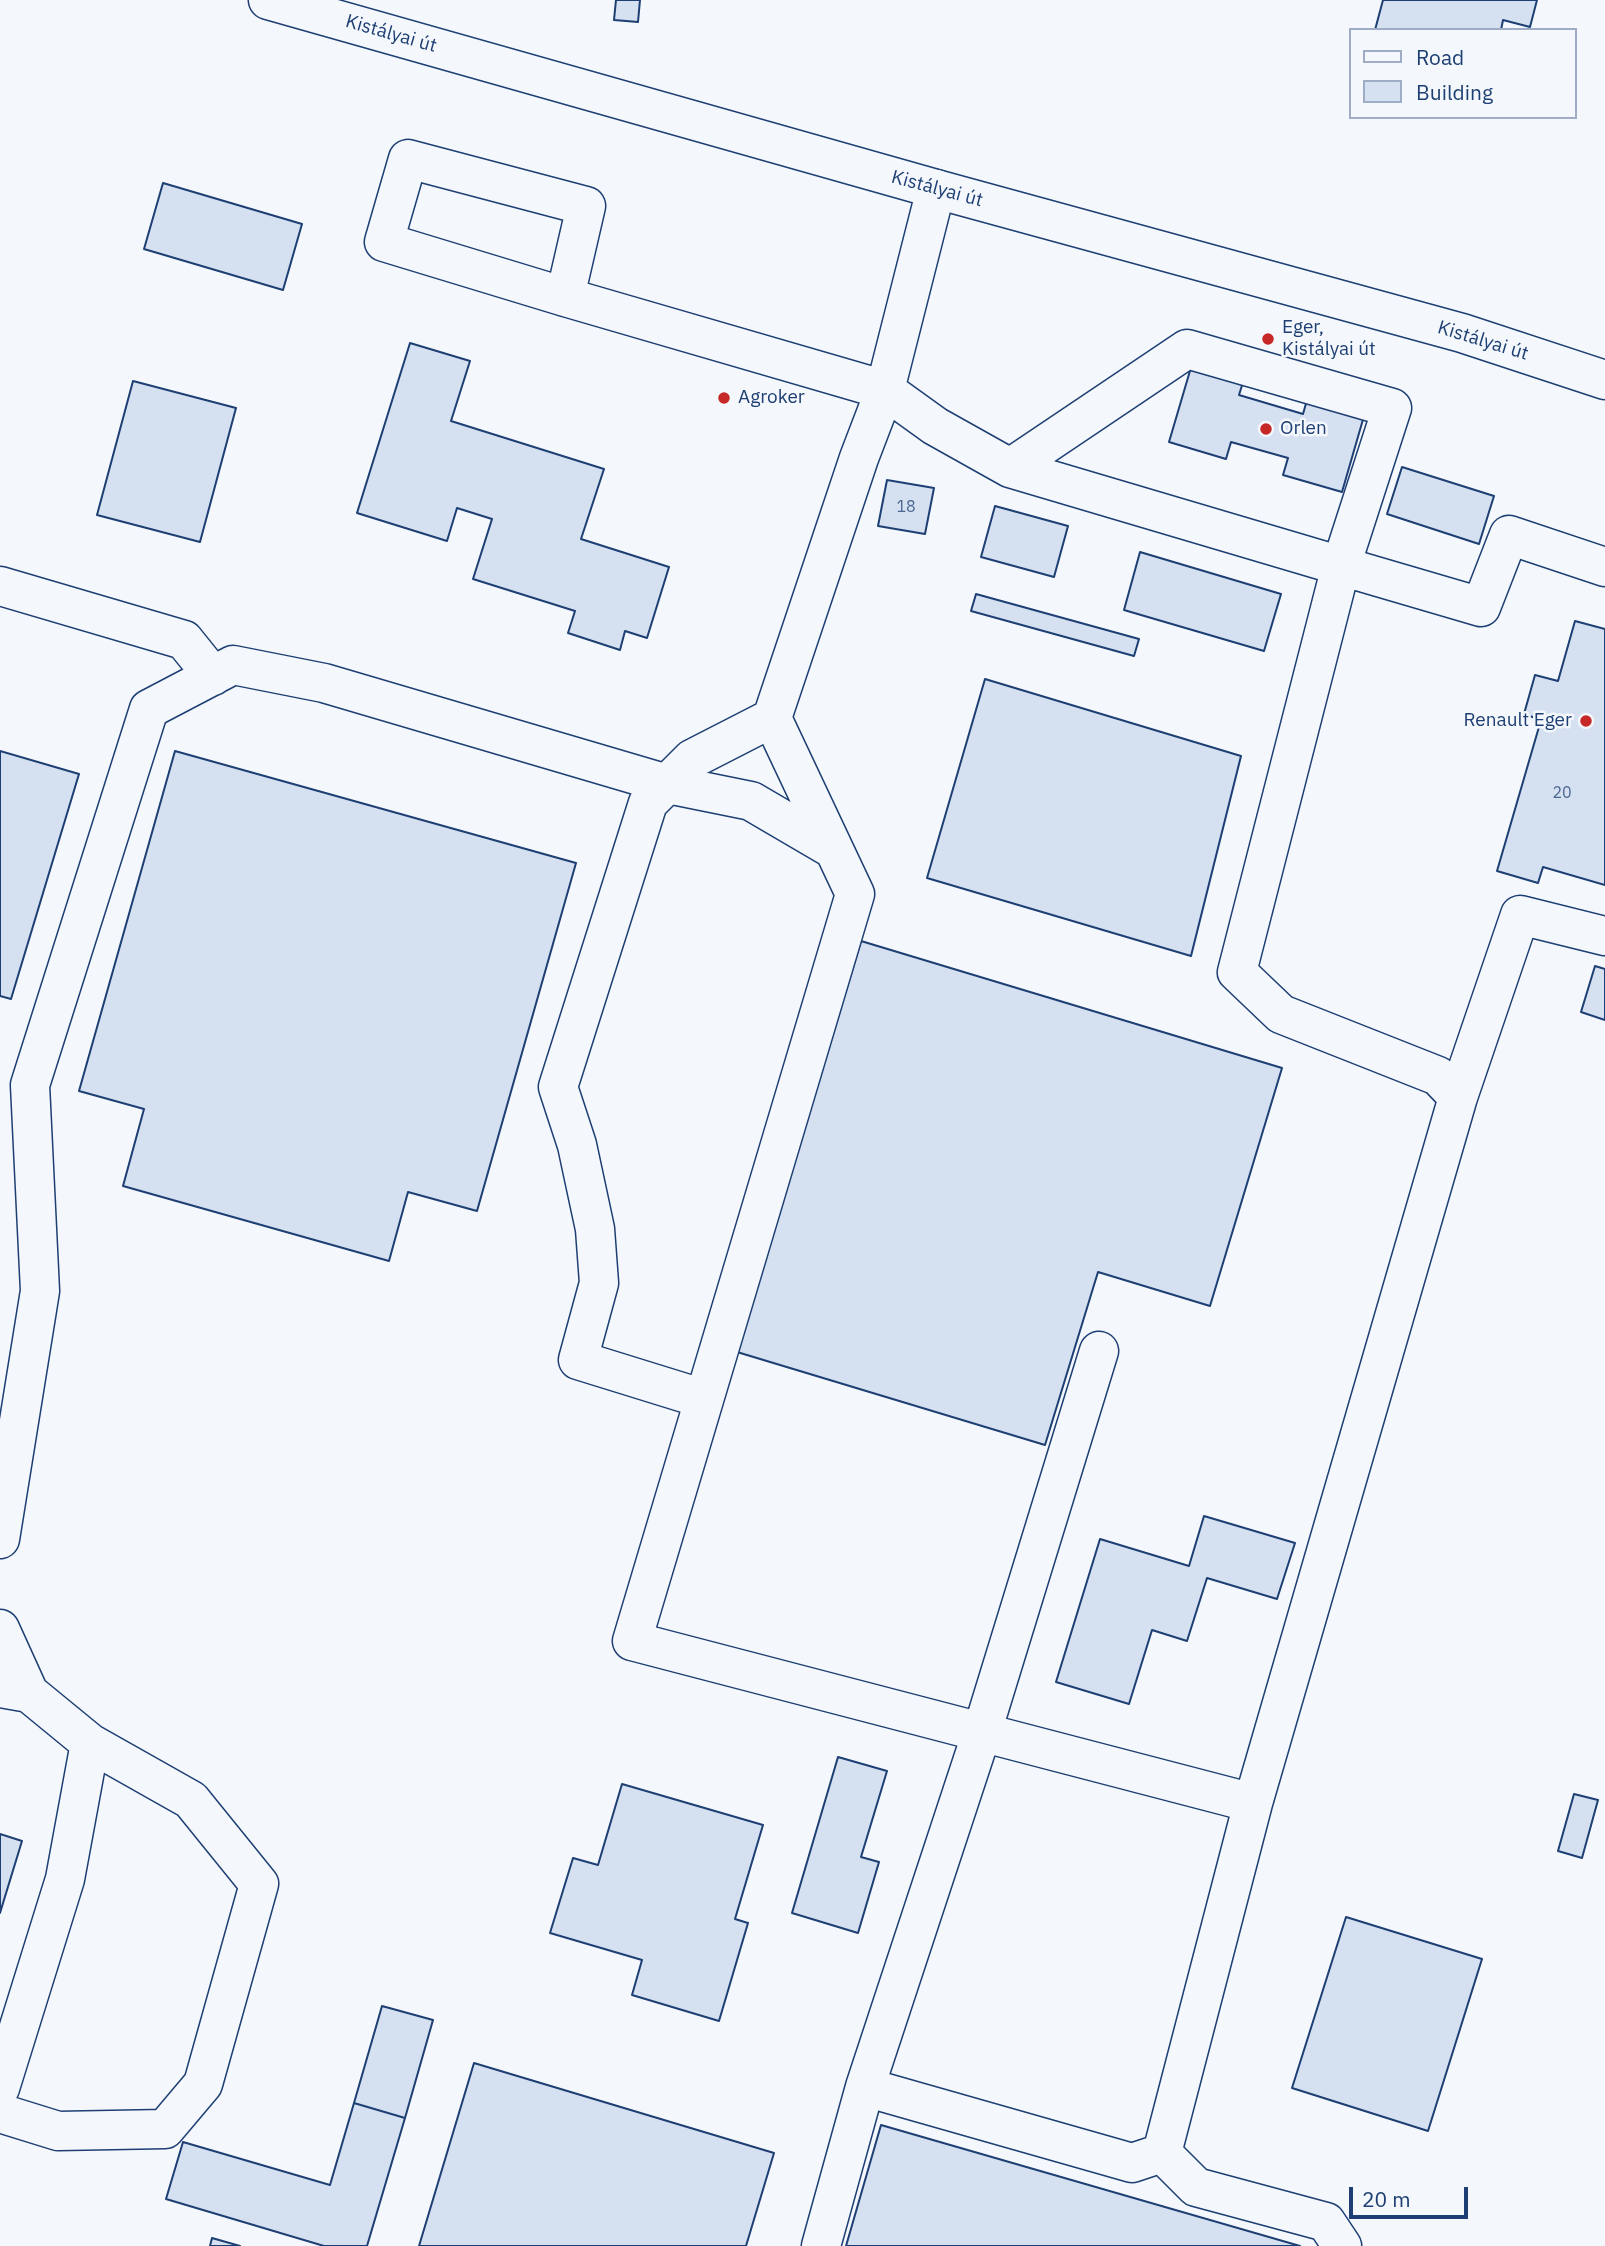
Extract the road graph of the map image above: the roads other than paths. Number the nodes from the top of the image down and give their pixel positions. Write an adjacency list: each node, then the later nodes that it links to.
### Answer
1 (268, 0): 2 (main road, Kistályai út)
2 (936, 189): 4 (main road, Kistályai út); 5 (main road)
3 (565, 297): 3 (main road); 5 (main road)
4 (1605, 380)
5 (885, 390): 6 (main road); 11 (main road)
6 (1010, 468): 7 (main road); 7 (main road)
7 (1341, 566): 8 (main road); 15 (main road)
8 (1605, 567)
9 (0, 586): 10 (main road)
10 (213, 676): 12 (main road); 18 (main road)
11 (772, 718): 12 (main road); 13 (main road)
12 (667, 784): 13 (main road); 17 (main road)
13 (833, 849): 17 (main road)
14 (1605, 936): 15 (main road)
15 (1458, 1097): 23 (main road)
16 (1099, 1351): 21 (main road)
17 (704, 1399): 21 (main road)
18 (0, 1539)
19 (0, 1629): 20 (main road)
20 (14, 1690): 22 (main road)
21 (982, 1732): 23 (main road); 24 (main road)
22 (89, 1743): 25 (main road); 26 (main road)
23 (1253, 1803): 27 (main road)
24 (865, 2087): 27 (main road); 28 (main road)
25 (0, 2088)
26 (0, 2113)
27 (1162, 2153): 29 (main road)
28 (821, 2246)
29 (1342, 2246)

